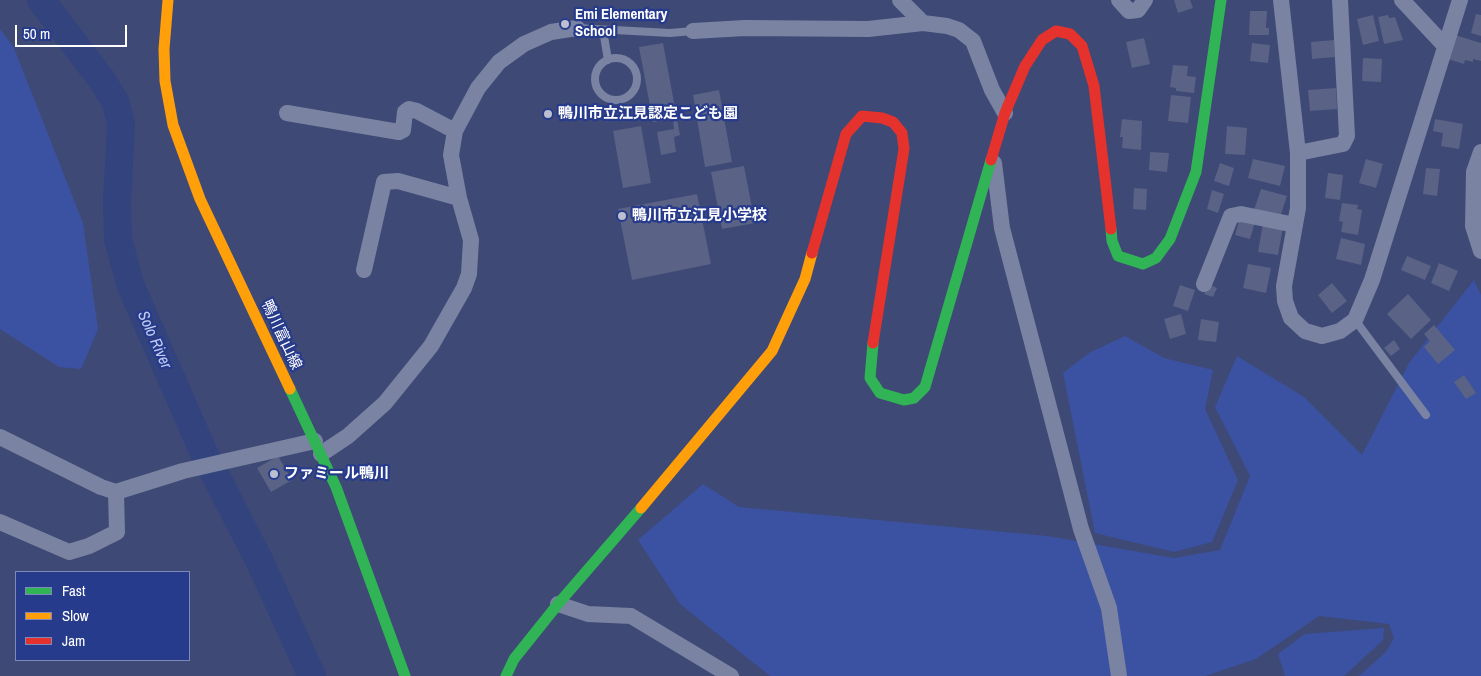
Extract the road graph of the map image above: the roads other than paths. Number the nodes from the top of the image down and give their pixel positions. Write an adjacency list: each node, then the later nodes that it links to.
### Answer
1 (168, 0): 30 (street, 鴨川富山線)
2 (900, 0): 10 (street)
3 (1119, 0): 4 (street)
4 (1145, 0)
5 (1281, 0): 21 (street)
6 (1340, 0): 21 (street)
7 (1402, 0): 14 (street)
8 (1460, 0): 14 (street)
9 (1220, 1): 17 (street)
10 (923, 23): 13 (street); 17 (street)
11 (577, 28): 12 (lane); 18 (street)
12 (603, 30): 13 (lane); 15 (lane)
13 (694, 31)
14 (1445, 46): 27 (street)
15 (608, 60): 15 (lane)
16 (287, 113): 18 (street)
17 (1005, 113): 20 (street)
18 (455, 131): 22 (street)
19 (1481, 152): 24 (street)
20 (992, 153): 33 (street); 37 (street)
21 (1298, 153): 23 (street)
22 (458, 198): 25 (street); 30 (street)
23 (1295, 225): 26 (street); 27 (street)
24 (1481, 250)
25 (364, 270)
26 (1204, 284)
27 (1355, 320): 28 (lane)
28 (1426, 415)
29 (0, 437): 31 (street)
30 (318, 447): 31 (street); 34 (street, 鴨川富山線)
31 (116, 492): 32 (street)
32 (0, 522)
33 (558, 604): 35 (street); 36 (street)
34 (405, 676)
35 (506, 676)
36 (731, 676)
37 (1119, 676)

